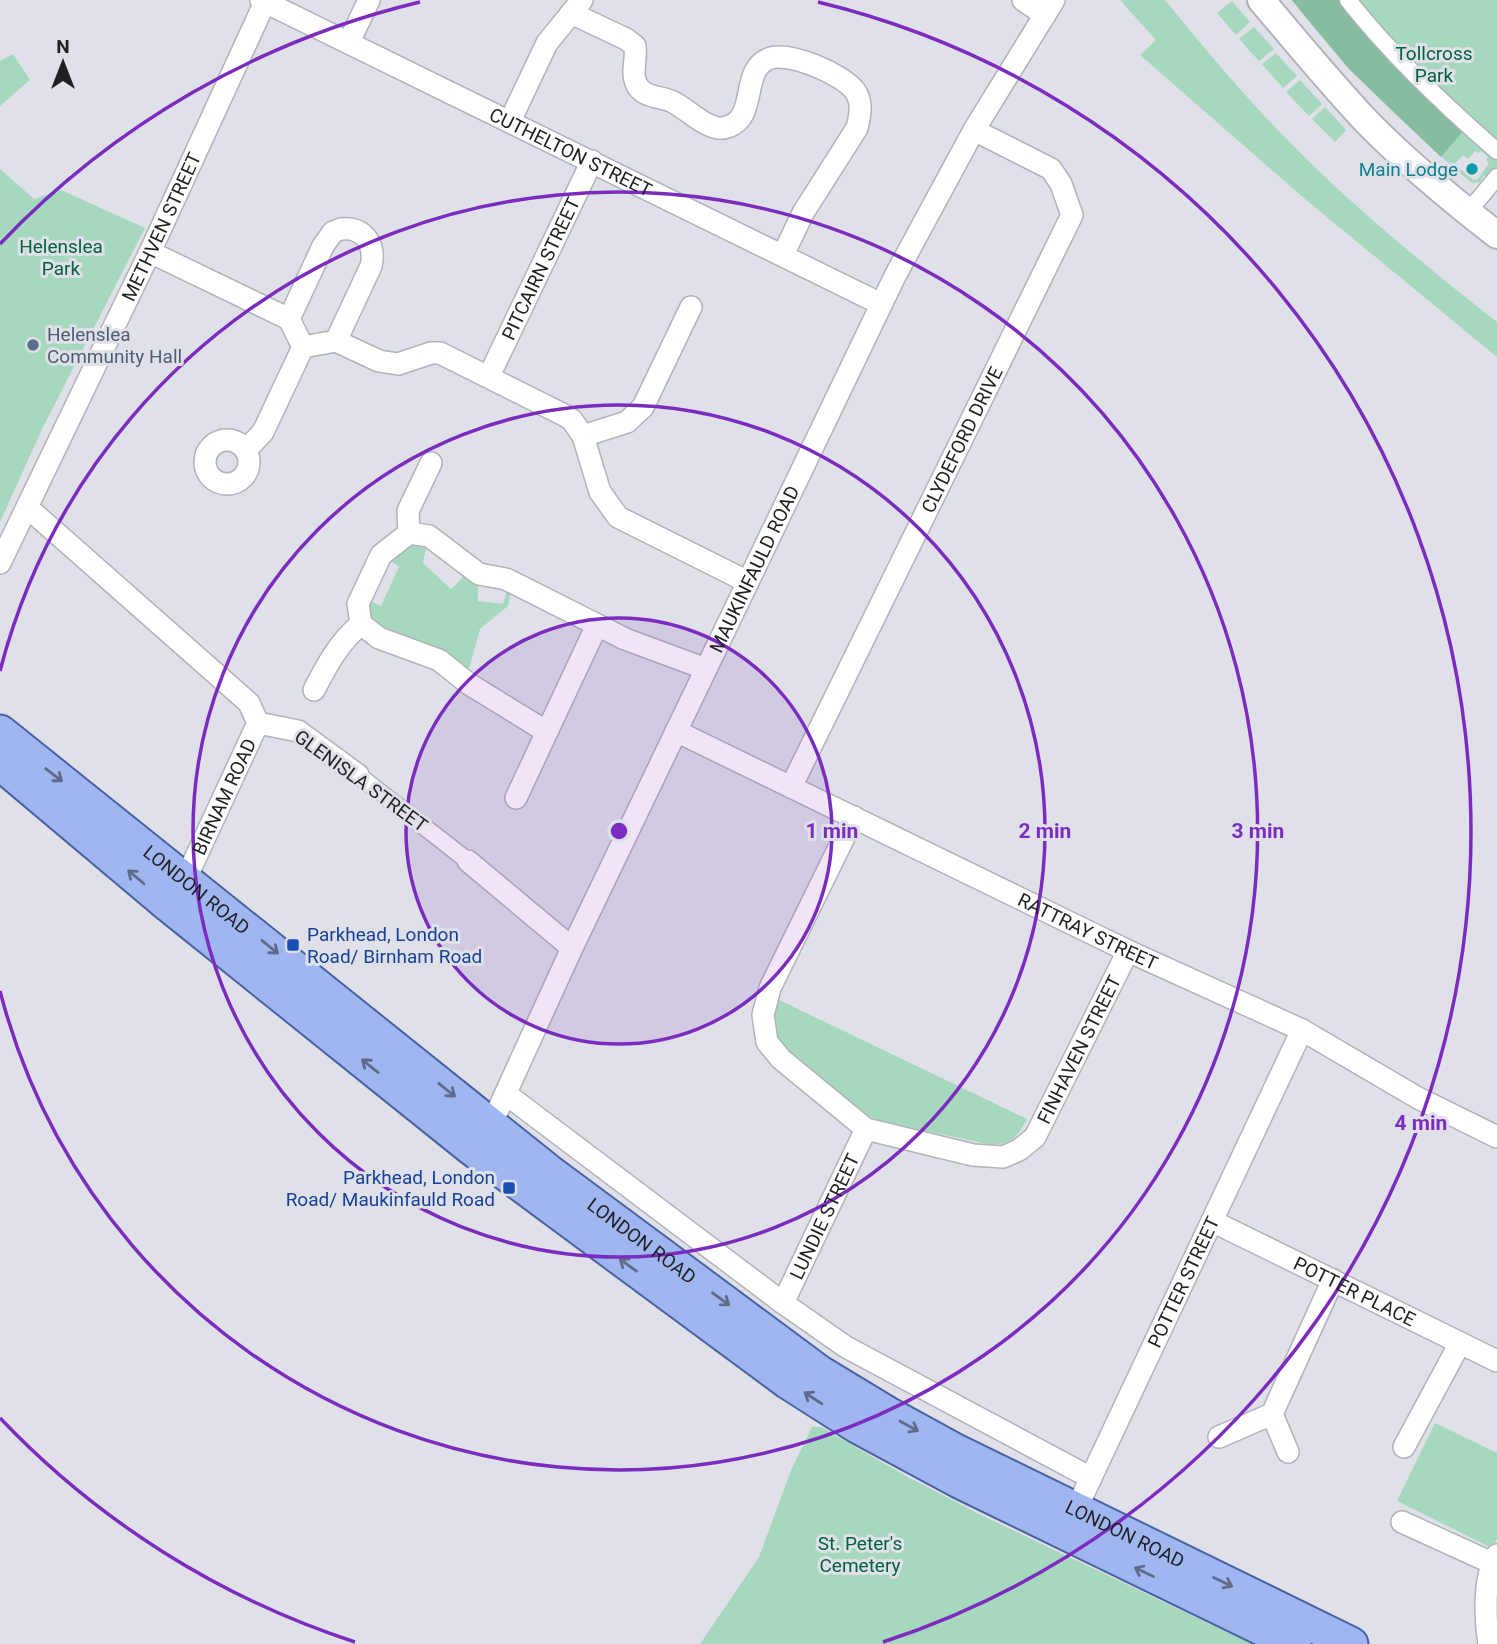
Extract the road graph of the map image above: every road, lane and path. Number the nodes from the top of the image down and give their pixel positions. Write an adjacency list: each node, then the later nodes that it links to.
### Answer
1 (369, 0): 8 (street)
2 (1023, 0): 7 (street)
3 (1261, 0): 14 (street)
4 (1348, 0): 11 (street)
5 (263, 1): 8 (street, CUTHELTON STREET); 16 (street, METHVEN STREET)
6 (576, 6): 9 (street); 17 (street)
7 (1049, 8): 10 (street, MAUKINFAULD ROAD)
8 (349, 43): 9 (street, CUTHELTON STREET)
9 (510, 121): 12 (street, CUTHELTON STREET)
10 (974, 130): 18 (street, MAUKINFAULD ROAD); 41 (street, CLYDEFORD DRIVE)
11 (1497, 152)
12 (592, 161): 17 (street, CUTHELTON STREET); 23 (street, PITCAIRN STREET)
13 (1497, 177): 14 (street)
14 (1468, 212): 15 (street)
15 (1497, 235)
16 (150, 252): 20 (street); 27 (street, METHVEN STREET)
17 (783, 255): 18 (street, CUTHELTON STREET)
18 (881, 304): 30 (street, MAUKINFAULD ROAD)
19 (691, 307): 24 (street)
20 (289, 319): 21 (street); 22 (street)
21 (336, 341): 22 (street); 23 (street)
22 (303, 347): 25 (street)
23 (489, 376): 24 (street)
24 (583, 436): 30 (street)
25 (246, 450)
26 (431, 463): 28 (street)
27 (28, 508): 29 (street, METHVEN STREET); 35 (street)
28 (409, 533): 31 (street); 32 (street)
29 (0, 563)
30 (748, 582): 33 (street, MAUKINFAULD ROAD)
31 (361, 624): 34 (street); 38 (street)
32 (597, 625): 33 (street); 38 (street)
33 (706, 669): 36 (street, MAUKINFAULD ROAD)
34 (314, 690)
35 (258, 723): 40 (street, GLENISLA STREET); 45 (street, BIRNAM ROAD)
36 (676, 731): 41 (street, RATTRAY STREET); 46 (street, MAUKINFAULD ROAD)
37 (0, 732): 45 (main road, LONDON ROAD, one-way to 45)
38 (547, 732): 42 (street)
39 (0, 763): 45 (main road, LONDON ROAD, one-way to 39)
40 (358, 775): 44 (street, GLENISLA STREET)
41 (791, 787): 43 (street, RATTRAY STREET)
42 (516, 798)
43 (853, 817): 47 (street, RATTRAY STREET); 50 (street, FINHAVEN STREET)
44 (468, 861): 46 (street, GLENISLA STREET)
45 (179, 893): 51 (main road, LONDON ROAD)
46 (572, 948): 49 (street, MAUKINFAULD ROAD)
47 (1128, 951): 48 (street, RATTRAY STREET); 50 (street, FINHAVEN STREET)
48 (1302, 1030): 52 (street, RATTRAY STREET); 53 (street, POTTER STREET)
49 (506, 1094): 51 (street, MAUKINFAULD ROAD); 55 (street)
50 (866, 1129): 55 (street, LUNDIE STREET)
51 (479, 1135): 63 (main road, LONDON ROAD)
52 (1497, 1138)
53 (1212, 1221): 54 (street, POTTER PLACE); 62 (street, POTTER STREET)
54 (1333, 1280): 56 (street, POTTER PLACE); 58 (street)
55 (783, 1303): 62 (street)
56 (1460, 1343): 57 (street, POTTER PLACE); 60 (street)
57 (1497, 1361)
58 (1272, 1414): 59 (street); 61 (street)
59 (1219, 1437)
60 (1404, 1447)
61 (1287, 1452)
62 (1091, 1478): 63 (street, POTTER STREET)
63 (1070, 1522): 66 (main road, LONDON ROAD, one-way to 63); 67 (main road, LONDON ROAD, one-way to 67)
64 (1402, 1522): 65 (street)
65 (1494, 1559): 68 (street)
66 (1294, 1644)
67 (1351, 1644)
68 (1489, 1644)

